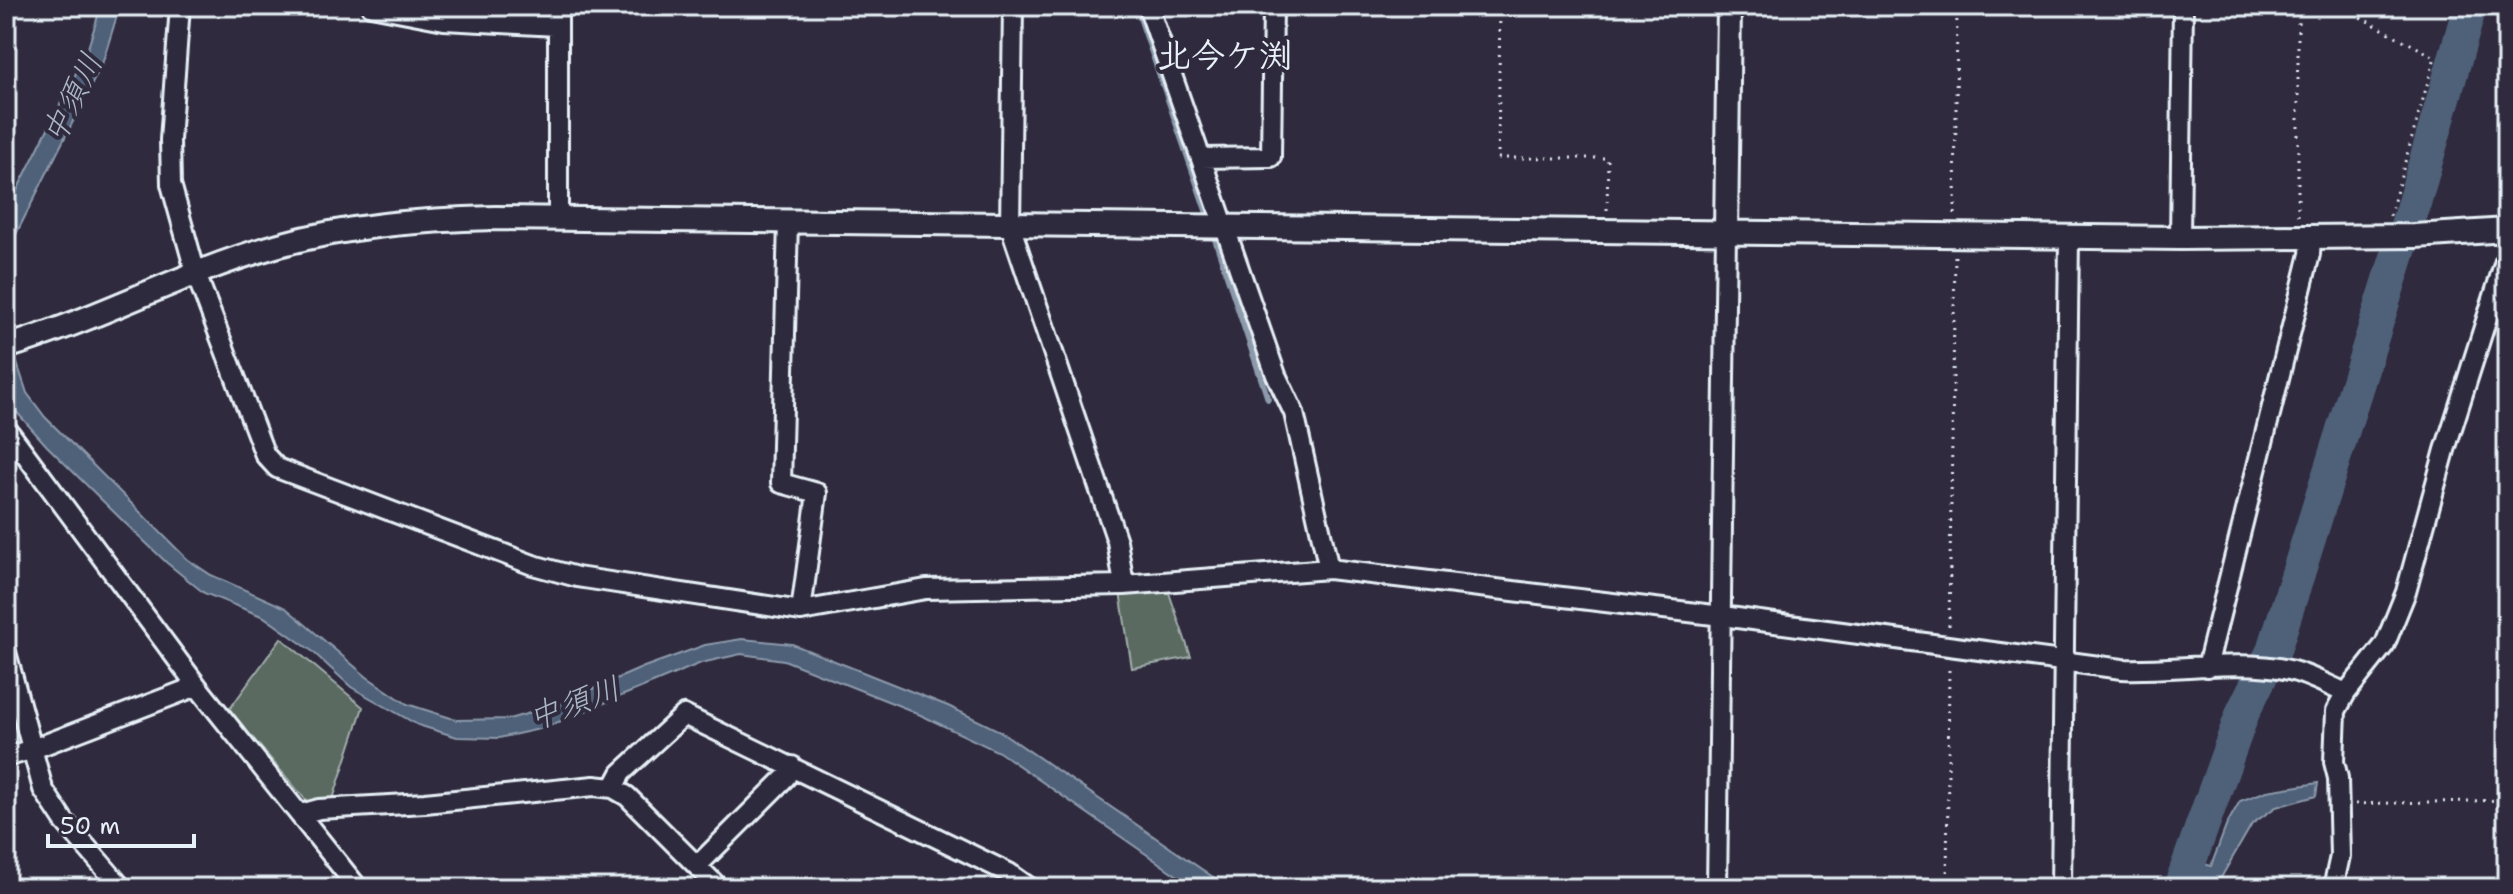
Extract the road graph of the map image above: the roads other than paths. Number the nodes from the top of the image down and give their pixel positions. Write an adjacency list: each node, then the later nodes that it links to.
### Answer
1 (180, 6): 21 (street)
2 (371, 6): 9 (street)
3 (558, 6): 9 (street)
4 (1013, 6): 13 (street)
5 (1148, 6): 10 (street)
6 (1273, 6): 10 (street)
7 (1729, 6): 16 (street)
8 (2183, 6): 18 (street)
9 (558, 26): 11 (street)
10 (1201, 158): 14 (street)
11 (558, 219): 12 (street); 21 (street)
12 (788, 222): 13 (street); 26 (street)
13 (1010, 225): 14 (street); 25 (street)
14 (1227, 228): 16 (street); 24 (street)
15 (2507, 230): 19 (street)
16 (1726, 233): 17 (street); 27 (street)
17 (2069, 237): 18 (street); 29 (street)
18 (2180, 238): 19 (street)
19 (2305, 238): 30 (street)
20 (2507, 255): 32 (street)
21 (196, 274): 22 (street); 26 (street)
22 (9, 346)
23 (6, 428): 31 (street)
24 (1329, 569): 25 (street); 27 (street)
25 (1124, 585): 26 (street)
26 (801, 611)
27 (1722, 616): 29 (street); 44 (street)
28 (6, 652): 33 (street)
29 (2063, 662): 30 (street); 45 (street)
30 (2207, 667): 32 (street)
31 (197, 686): 33 (street); 37 (street)
32 (2346, 693): 46 (street)
33 (33, 749): 34 (street); 40 (street)
34 (6, 757)
35 (792, 766): 36 (street); 38 (street); 39 (street)
36 (613, 788): 37 (street); 38 (street)
37 (301, 814): 41 (street)
38 (697, 866): 42 (street)
39 (1004, 881): 43 (street)
40 (122, 888)
41 (358, 888)
42 (719, 888)
43 (1030, 888)
44 (1717, 888)
45 (2061, 888)
46 (2333, 888)

